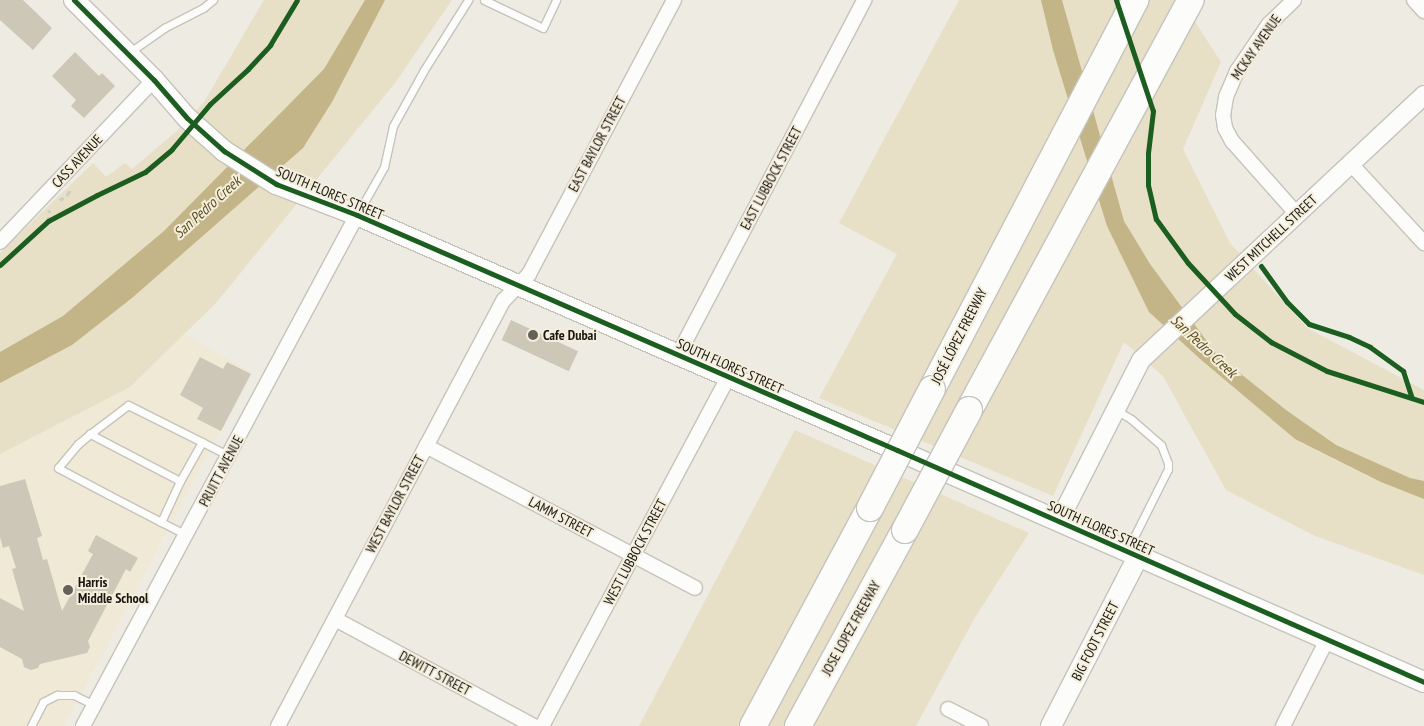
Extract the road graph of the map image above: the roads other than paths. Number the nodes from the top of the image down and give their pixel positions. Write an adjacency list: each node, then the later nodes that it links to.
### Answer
1 (74, 0): 15 (main road, SOUTH FLORES STREET)
2 (213, 0): 15 (lane)
3 (468, 0): 20 (lane)
4 (484, 0): 5 (lane)
5 (556, 0)
6 (674, 0): 23 (street, EAST BAYLOR STREET)
7 (864, 0): 24 (street, EAST LUBBOCK STREET)
8 (1135, 0): 41 (highway, JOSÉ LÓPEZ FREEWAY, bridge)
9 (1190, 0): 14 (highway)
10 (1197, 0): 14 (highway)
11 (1294, 0): 19 (street, MCKAY AVENUE)
12 (1414, 0): 13 (street)
13 (1424, 11)
14 (1172, 35): 34 (highway, bridge)
15 (127, 54): 16 (main road, SOUTH FLORES STREET)
16 (154, 80): 20 (main road, SOUTH FLORES STREET); 21 (street, CASS AVENUE)
17 (1424, 96): 18 (street, WEST MITCHELL STREET)
18 (1351, 164): 19 (street, WEST MITCHELL STREET); 22 (street)
19 (1296, 213): 26 (street, WEST MITCHELL STREET)
20 (357, 215): 23 (main road, SOUTH FLORES STREET); 30 (street, PRUITT AVENUE)
21 (0, 242)
22 (1424, 243)
23 (517, 286): 24 (main road, SOUTH FLORES STREET); 29 (street, WEST BAYLOR STREET)
24 (678, 355): 25 (main road, SOUTH FLORES STREET)
25 (728, 378): 32 (main road, SOUTH FLORES STREET); 37 (street, WEST LUBBOCK STREET)
26 (1116, 410): 32 (street, WEST MITCHELL STREET); 36 (lane)
27 (90, 434): 28 (lane); 31 (lane); 33 (lane)
28 (202, 442): 30 (lane); 31 (lane)
29 (426, 446): 37 (street, LAMM STREET); 39 (street, WEST BAYLOR STREET)
30 (230, 456): 35 (street, PRUITT AVENUE)
31 (180, 481): 33 (lane)
32 (1059, 521): 36 (main road, SOUTH FLORES STREET)
33 (161, 522): 35 (lane)
34 (905, 530): 52 (highway, JOSE LOPEZ FREEWAY); 53 (highway)
35 (188, 535): 43 (street, PRUITT AVENUE)
36 (1132, 554): 40 (main road, SOUTH FLORES STREET); 55 (main road, BIG FOOT STREET)
37 (634, 555): 38 (street, LAMM STREET); 49 (street, WEST LUBBOCK STREET)
38 (695, 588)
39 (335, 619): 47 (street, WEST BAYLOR STREET); 48 (street, DEWITT STREET)
40 (1328, 640): 42 (main road, SOUTH FLORES STREET); 56 (street)
41 (781, 672): 50 (highway); 51 (highway)
42 (1424, 682)
43 (94, 706): 45 (lane); 46 (street, PRUITT AVENUE)
44 (948, 709): 54 (street)
45 (30, 726)
46 (84, 726)
47 (278, 726)
48 (534, 726)
49 (542, 726)
50 (745, 726)
51 (754, 726)
52 (798, 726)
53 (814, 726)
54 (981, 726)
55 (1051, 726)
56 (1283, 726)

